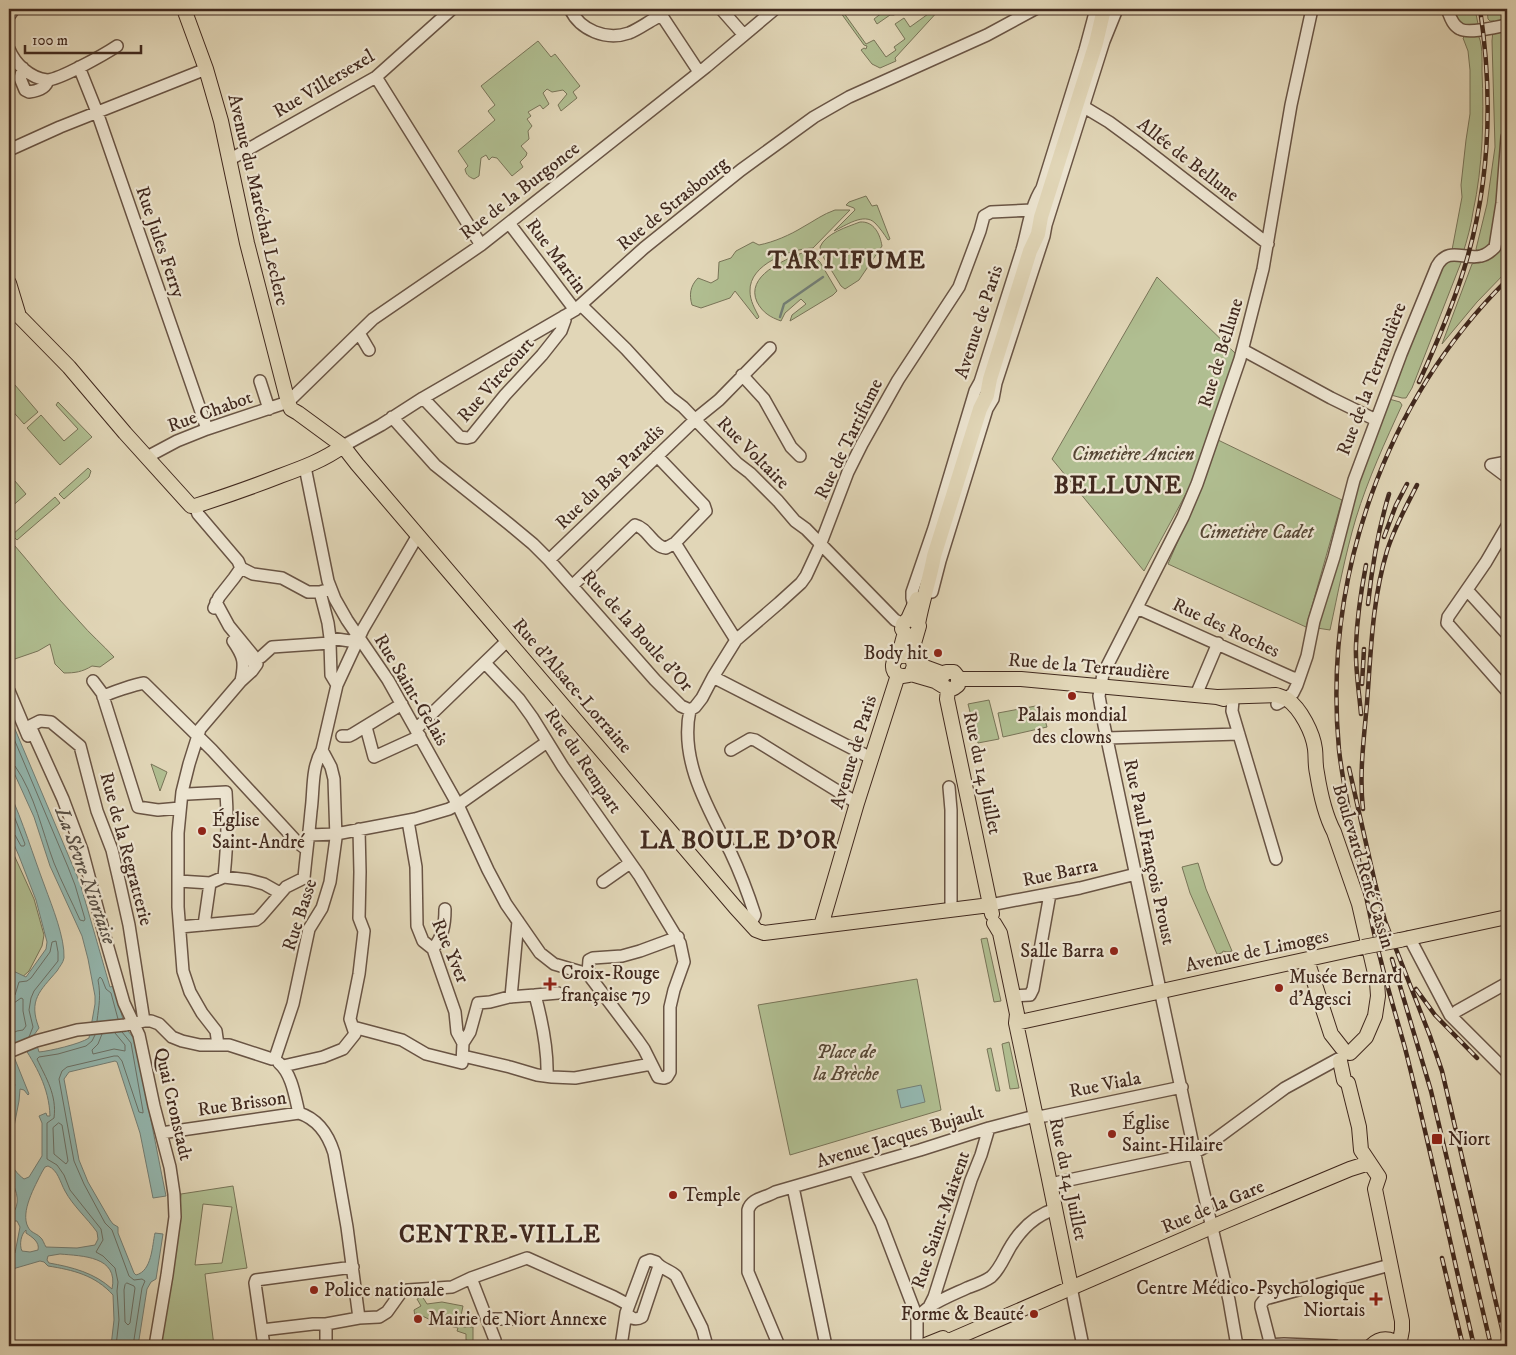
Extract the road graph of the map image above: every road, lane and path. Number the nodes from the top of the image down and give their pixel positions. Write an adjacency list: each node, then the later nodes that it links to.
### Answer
1 (14, 9): 14 (street)
2 (184, 9): 22 (main road, Avenue du Maréchal Leclerc)
3 (452, 9): 24 (street, Rue Villersexel)
4 (570, 9): 23 (street)
5 (721, 9): 16 (street)
6 (775, 9): 16 (street, Rue de la Burgonce)
7 (1035, 9): 37 (street, Rue de Strasbourg)
8 (1096, 9): 18 (street, Avenue de Paris)
9 (1104, 9): 18 (main road, Avenue de Paris)
10 (1111, 9): 18 (main road, Avenue de Paris)
11 (1117, 9): 18 (street, Avenue de Paris)
12 (1312, 9): 34 (street, Rue de Bellune)
13 (1447, 9): 15 (street)
14 (9, 16)
15 (1507, 25)
16 (743, 34): 23 (street, Rue de la Burgonce)
17 (117, 46): 20 (street)
18 (1094, 49): 27 (street, Avenue de Paris); 28 (main road, Avenue de Paris); 32 (street, Avenue de Paris)
19 (10, 53): 21 (street)
20 (79, 67): 25 (street); 26 (street, Rue Jules Ferry)
21 (23, 68): 25 (street); 25 (street)
22 (206, 69): 26 (street); 31 (main road, Avenue du Maréchal Leclerc)
23 (699, 72): 33 (street, Rue de la Burgonce)
24 (376, 77): 31 (street, Rue Villersexel); 35 (street)
25 (48, 80)
26 (97, 112): 30 (street); 53 (street, Rue Jules Ferry)
27 (1082, 113): 28 (street, Avenue de Paris); 34 (street, Allée de Bellune); 44 (street, Avenue de Paris)
28 (1069, 129): 32 (main road, Avenue de Paris)
29 (1507, 137): 52 (street, Rue de la Terraudière)
30 (9, 150)
31 (229, 160): 48 (main road, Avenue du Maréchal Leclerc)
32 (1038, 213): 44 (main road, Avenue de Paris); 70 (street, Rue de Tartifume); 78 (street, Avenue de Paris)
33 (509, 223): 35 (street, Rue de la Burgonce); 37 (street, Rue Martin)
34 (1268, 244): 43 (street, Rue de Bellune)
35 (481, 245): 40 (street, Rue de la Burgonce)
36 (9, 283): 38 (main road)
37 (578, 307): 39 (street, Rue de Strasbourg); 51 (street, Rue Voltaire)
38 (14, 315): 55 (main road)
39 (564, 316): 47 (street, Rue de Strasbourg); 47 (street, Rue Virecourt)
40 (358, 333): 42 (street); 48 (street, Rue de la Burgonce)
41 (770, 348): 45 (street, Rue du Bas Paradis)
42 (369, 350)
43 (1242, 350): 52 (street); 79 (street, Rue de Bellune)
44 (994, 374): 65 (main road, Avenue de Paris); 65 (street, Avenue de Paris)
45 (742, 375): 51 (street, Rue du Bas Paradis); 58 (street)
46 (260, 381): 49 (street)
47 (423, 398): 50 (street, Rue de Strasbourg)
48 (288, 402): 49 (street, Rue Chabot); 54 (main road, Rue d'Alsace-Lorraine)
49 (269, 409): 53 (street, Rue Chabot)
50 (392, 417): 54 (street, Rue de Strasbourg); 72 (street, Rue de la Boule d'Or)
51 (695, 420): 57 (street, Rue du Bas Paradis); 70 (street, Rue Voltaire)
52 (1376, 420): 92 (street, Rue de la Terraudière)
53 (207, 429): 55 (street, Rue Chabot)
54 (343, 446): 56 (main road); 61 (main road, Rue d'Alsace-Lorraine)
55 (144, 454): 66 (main road)
56 (332, 454): 61 (main road); 63 (main road)
57 (657, 456): 69 (street); 72 (street, Rue du Bas Paradis)
58 (800, 456)
59 (1480, 458): 62 (street)
60 (1507, 462): 62 (street)
61 (357, 464): 68 (main road, Rue d'Alsace-Lorraine)
62 (1491, 465): 64 (street)
63 (305, 467): 66 (main road); 75 (street, Rue Saint-Gelais)
64 (1507, 477)
65 (955, 499): 71 (main road, Avenue de Paris)
66 (195, 506): 73 (street)
67 (1506, 532): 76 (street)
68 (418, 535): 82 (street); 83 (main road, Rue d'Alsace-Lorraine)
69 (675, 543): 74 (street); 84 (street)
70 (820, 545): 80 (street, Rue Voltaire); 84 (street, Rue de Tartifume)
71 (938, 550): 78 (main road, Avenue de Paris); 80 (main road, Avenue de Paris)
72 (549, 560): 74 (street, Rue de la Boule d'Or)
73 (241, 568): 75 (street); 77 (street)
74 (572, 586): 106 (street, Rue de la Boule d'Or)
75 (325, 590): 82 (street, Rue Saint-Gelais); 85 (street)
76 (1467, 590): 81 (street); 99 (street)
77 (216, 602): 87 (street); 88 (street)
78 (914, 606): 80 (main road, Avenue de Paris)
79 (1138, 608): 86 (street, Rue des Roches); 97 (street, Rue de Bellune)
80 (912, 626): 90 (main road, Avenue de Paris)
81 (1507, 634)
82 (359, 638): 85 (street); 96 (street); 105 (street, Rue Saint-Gelais)
83 (508, 640): 89 (street); 144 (main road, Rue d'Alsace-Lorraine)
84 (736, 640): 91 (street, Rue de Tartifume)
85 (330, 641): 87 (street); 96 (street)
86 (1218, 643): 92 (street, Rue des Roches); 100 (street)
87 (256, 659): 88 (street); 94 (street)
88 (244, 660): 94 (street)
89 (485, 663): 108 (street); 113 (street, Rue du Rempart)
90 (906, 665): 95 (main road, Rue de la Terraudière); 116 (main road, Avenue de Paris)
91 (713, 676): 106 (street, Rue de Tartifume); 116 (street)
92 (1300, 678): 103 (street, Rue de la Terraudière)
93 (93, 681): 102 (street)
94 (241, 681): 110 (street)
95 (948, 682): 97 (main road, Rue de la Terraudière); 139 (main road, Rue du 14 Juillet)
96 (337, 685): 114 (street)
97 (1100, 687): 100 (main road, Rue de la Terraudière); 112 (street, Rue Paul François Proust)
98 (9, 691): 133 (street)
99 (1507, 691)
100 (1196, 695): 101 (main road, Rue de la Terraudière)
101 (1217, 697): 103 (main road, Rue de la Terraudière); 104 (main road, Rue de la Terraudière)
102 (103, 698): 110 (street); 123 (street)
103 (1280, 699): 104 (main road, Rue de la Terraudière); 167 (main road, Boulevard René Cassin)
104 (1233, 701): 109 (street)
105 (402, 704): 107 (street); 108 (street, Rue Saint-Gelais)
106 (690, 710): 144 (street, Rue de la Boule d'Or)
107 (366, 727): 108 (street); 111 (street)
108 (418, 733): 122 (street, Rue Saint-Gelais)
109 (1239, 734): 112 (street); 129 (street)
110 (198, 735): 117 (street); 119 (street)
111 (342, 736)
112 (1107, 738): 131 (street, Rue Paul François Proust)
113 (547, 742): 122 (street); 130 (street, Rue du Rempart)
114 (322, 750): 126 (street); 127 (street, Rue Basse)
115 (731, 750): 121 (street)
116 (871, 758): 121 (main road, Avenue de Paris)
117 (235, 775): 120 (street); 128 (street)
118 (949, 787): 141 (street)
119 (182, 792): 120 (street); 123 (street)
120 (226, 792): 132 (street)
121 (857, 803): 148 (main road, Avenue de Paris)
122 (458, 805): 124 (street); 143 (street, Rue Saint-Gelais)
123 (180, 808): 134 (street)
124 (408, 821): 125 (street); 151 (street, Rue Yver)
125 (359, 829): 127 (street); 163 (street)
126 (309, 834): 127 (street); 128 (street)
127 (336, 834): 169 (street, Rue Basse)
128 (306, 849): 137 (street)
129 (1276, 859)
130 (630, 862): 135 (street); 149 (street, Rue du Rempart)
131 (1136, 874): 138 (street, Rue Barra); 155 (street, Rue Paul François Proust)
132 (224, 877): 136 (street); 137 (street)
133 (89, 881): 162 (street); 162 (street, Rue de la Regratterie)
134 (179, 881): 136 (street); 147 (street)
135 (603, 882)
136 (210, 884): 146 (street)
137 (280, 893): 146 (street)
138 (1050, 894): 139 (street, Rue Barra); 158 (street)
139 (990, 905): 141 (main road); 145 (main road, Rue du 14 Juillet)
140 (445, 909): 151 (street)
141 (952, 910): 148 (main road)
142 (1507, 917): 150 (main road, Avenue de Limoges)
143 (518, 920): 153 (street, Rue Saint-Gelais); 159 (street)
144 (749, 922): 148 (main road, Rue d'Alsace-Lorraine)
145 (994, 923): 158 (main road, Rue du 14 Juillet); 161 (main road, Rue du 14 Juillet)
146 (204, 925): 147 (street)
147 (180, 926): 165 (street)
148 (821, 926)
149 (678, 937): 153 (street); 170 (street, Rue du Rempart)
150 (1404, 938): 152 (main road, Avenue de Limoges, bridge); 171 (street)
151 (433, 949): 164 (street, Rue Yver)
152 (1307, 960): 155 (main road, Avenue de Limoges); 167 (main road)
153 (588, 974): 170 (street)
154 (1507, 983): 160 (street)
155 (1162, 991): 161 (main road, Avenue de Limoges); 173 (street, Rue Paul François Proust)
156 (558, 993): 157 (street)
157 (535, 995): 159 (street); 172 (street)
158 (1013, 996): 161 (main road, Rue du 14 Juillet)
159 (511, 997): 164 (street)
160 (1457, 1011)
161 (1016, 1021): 175 (main road, Rue du 14 Juillet)
162 (134, 1023): 165 (street); 166 (street); 177 (street, Quai Cronstadt)
163 (353, 1027): 168 (street); 169 (street)
164 (463, 1043): 168 (street, Rue Yver)
165 (218, 1045): 169 (street)
166 (9, 1052)
167 (1343, 1055): 178 (street); 179 (main road)
168 (462, 1060): 172 (street)
169 (279, 1062): 174 (street)
170 (651, 1064): 172 (street)
171 (1507, 1072)
172 (547, 1076)
173 (1182, 1087): 175 (street, Rue Viala); 178 (street, Rue Paul François Proust)
174 (298, 1113): 177 (street, Rue Brisson); 187 (street)
175 (1035, 1116): 176 (street, Avenue Jacques Bujault); 181 (main road, Rue du 14 Juillet)
176 (989, 1128): 180 (street, Avenue Jacques Bujault); 190 (street, Rue Saint-Maixent)
177 (161, 1133): 200 (street, Quai Cronstadt)
178 (1195, 1152): 181 (street); 184 (street, Rue Paul François Proust)
179 (1370, 1164): 184 (main road, Rue de la Gare); 186 (main road)
180 (854, 1169): 182 (street, Avenue Jacques Bujault); 192 (street)
181 (1050, 1184): 183 (main road, Rue du 14 Juillet)
182 (793, 1187): 206 (street, Avenue Jacques Bujault); 207 (street)
183 (1055, 1209): 189 (main road, Rue du 14 Juillet); 190 (street)
184 (1212, 1227): 189 (main road, Rue de la Gare); 211 (street, Rue Paul François Proust)
185 (654, 1263): 191 (street); 191 (street); 205 (street)
186 (1390, 1265): 198 (main road); 199 (street)
187 (353, 1267): 193 (street); 197 (street)
188 (471, 1278): 191 (street); 193 (street); 194 (street)
189 (1071, 1287): 208 (main road, Rue de la Gare); 209 (main road, Rue de la Gare); 210 (street, Rue du 14 Juillet)
190 (929, 1307): 192 (street, Rue Saint-Maixent)
191 (627, 1309): 204 (street)
192 (917, 1317): 208 (street)
193 (359, 1318): 196 (street)
194 (487, 1319): 195 (street); 203 (street)
195 (521, 1319)
196 (326, 1324): 197 (street); 202 (street)
197 (262, 1330): 201 (street)
198 (1395, 1344): 214 (main road)
199 (1270, 1345): 212 (street); 213 (street)
200 (155, 1346)
201 (264, 1346)
202 (326, 1346)
203 (496, 1346)
204 (621, 1346)
205 (707, 1346)
206 (779, 1346)
207 (826, 1346)
208 (922, 1346)
209 (936, 1346)
210 (1083, 1346)
211 (1237, 1346)
212 (1243, 1346)
213 (1335, 1346)
214 (1371, 1346)

